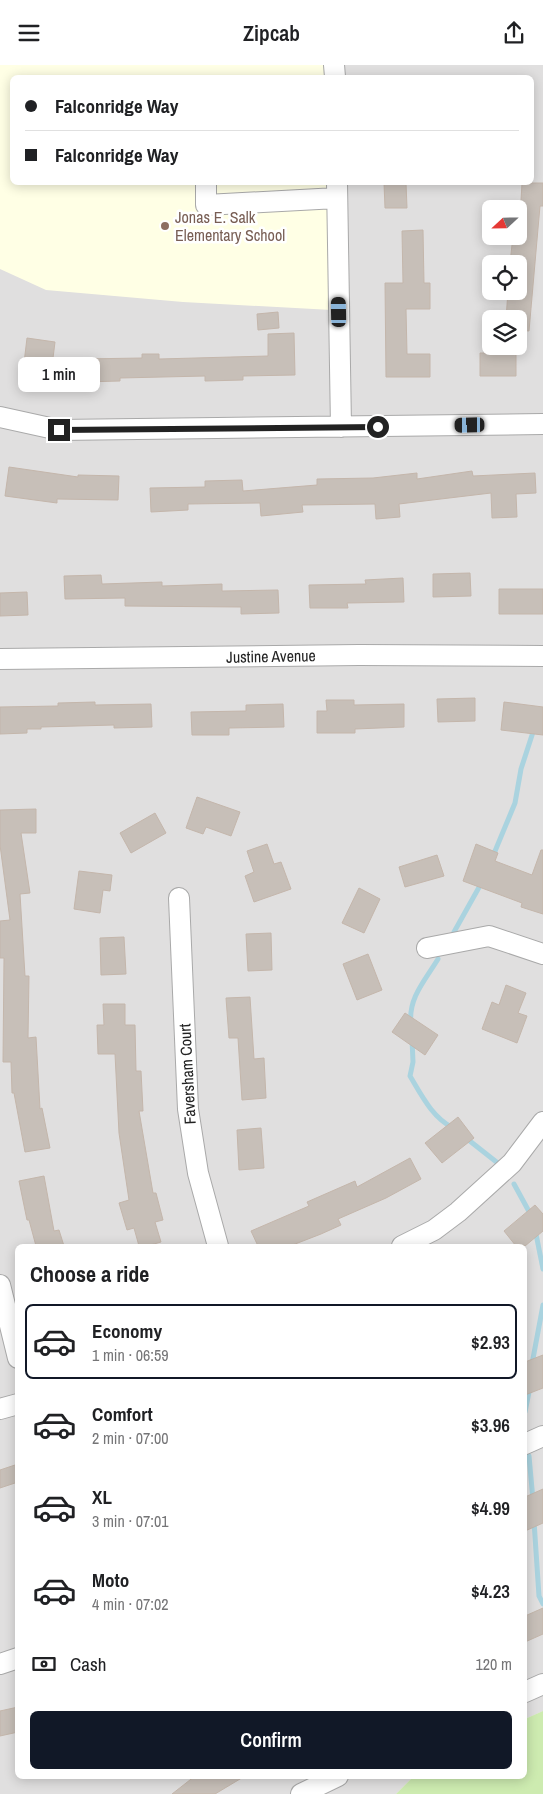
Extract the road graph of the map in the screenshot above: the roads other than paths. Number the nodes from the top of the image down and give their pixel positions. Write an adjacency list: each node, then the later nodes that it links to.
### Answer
1 (206, 185): 2 (street)
2 (337, 190): 5 (street)
3 (0, 417): 5 (street)
4 (543, 424): 5 (street)
5 (342, 427)
6 (543, 656): 7 (street, Justine Avenue)
7 (0, 659)
8 (179, 898): 12 (street, Faversham Court)
9 (427, 948): 10 (street)
10 (543, 954)
11 (543, 1122): 13 (street)
12 (217, 1244)
13 (406, 1244)
14 (0, 1285): 15 (street)
15 (15, 1345)
16 (15, 1405): 17 (street)
17 (0, 1409)
18 (543, 1436): 19 (street)
19 (527, 1443)
20 (15, 1659): 21 (street)
21 (0, 1664)
22 (543, 1684): 23 (street)
23 (527, 1691)
24 (332, 1779): 25 (street)
25 (301, 1794)

